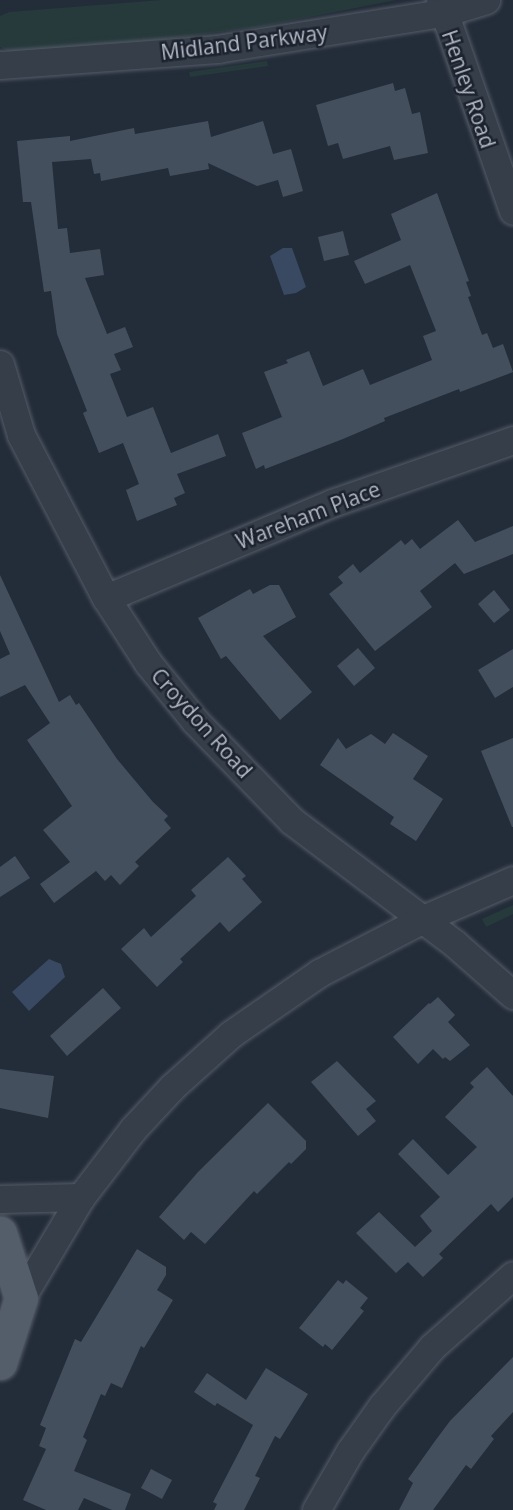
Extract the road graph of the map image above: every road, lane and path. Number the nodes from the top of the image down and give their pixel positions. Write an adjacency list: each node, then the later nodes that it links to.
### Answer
1 (486, 0): 2 (street, Midland Parkway)
2 (441, 6): 3 (street, Midland Parkway); 4 (street, Henley Road)
3 (0, 65)
4 (513, 211)
5 (0, 364): 7 (street, Croydon Road)
6 (513, 440): 7 (street, Wareham Place)
7 (106, 598): 9 (street, Croydon Road)
8 (513, 880): 9 (street)
9 (423, 919): 10 (street, Croydon Road); 11 (street)
10 (513, 995)
11 (81, 1197): 12 (street); 15 (street)
12 (0, 1200)
13 (0, 1233): 15 (main road)
14 (513, 1275): 17 (street)
15 (21, 1298): 16 (main road)
16 (0, 1363)
17 (316, 1510)

